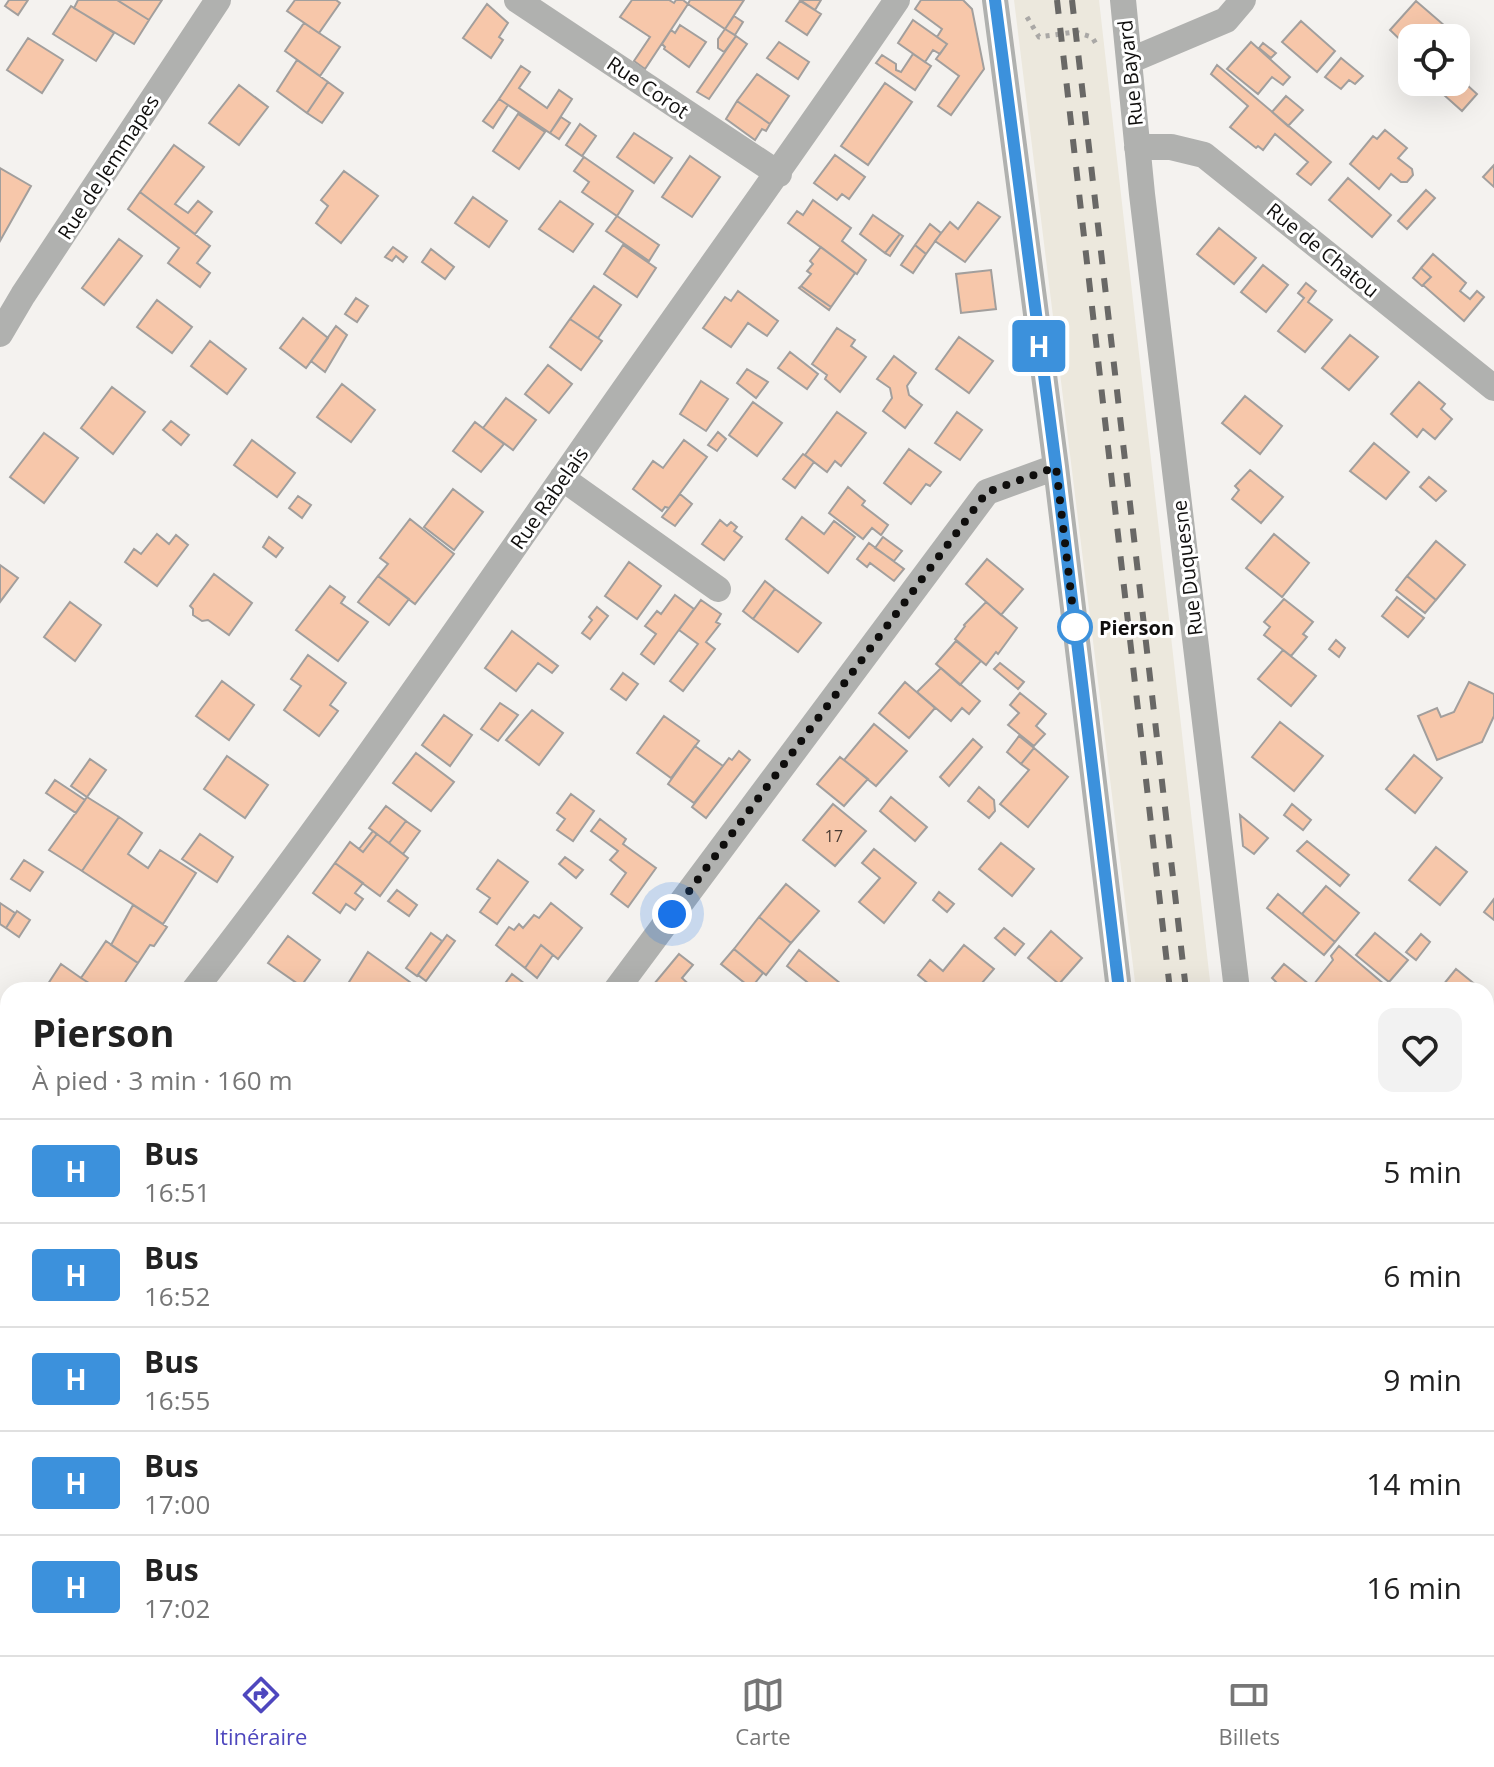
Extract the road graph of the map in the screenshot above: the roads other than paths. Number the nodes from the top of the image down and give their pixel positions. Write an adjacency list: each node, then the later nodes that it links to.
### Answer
1 (218, 0): 10 (street, Rue de Jemmapes)
2 (517, 0): 9 (street, Rue Corot)
3 (897, 0): 9 (street, Rue Rabelais)
4 (995, 0): 12 (street)
5 (1123, 0): 7 (street, Rue Bayard)
6 (1243, 0): 7 (street)
7 (1129, 61): 8 (street, Rue Bayard)
8 (1137, 147): 11 (street, Rue de Chatou); 18 (street, Rue Duquesne)
9 (779, 174): 13 (street, Rue Rabelais)
10 (0, 334)
11 (1494, 388)
12 (1056, 467): 16 (street); 17 (street)
13 (562, 478): 14 (street); 15 (street, Rue Rabelais)
14 (718, 589)
15 (200, 982)
16 (622, 982)
17 (1118, 982)
18 (1236, 982)

